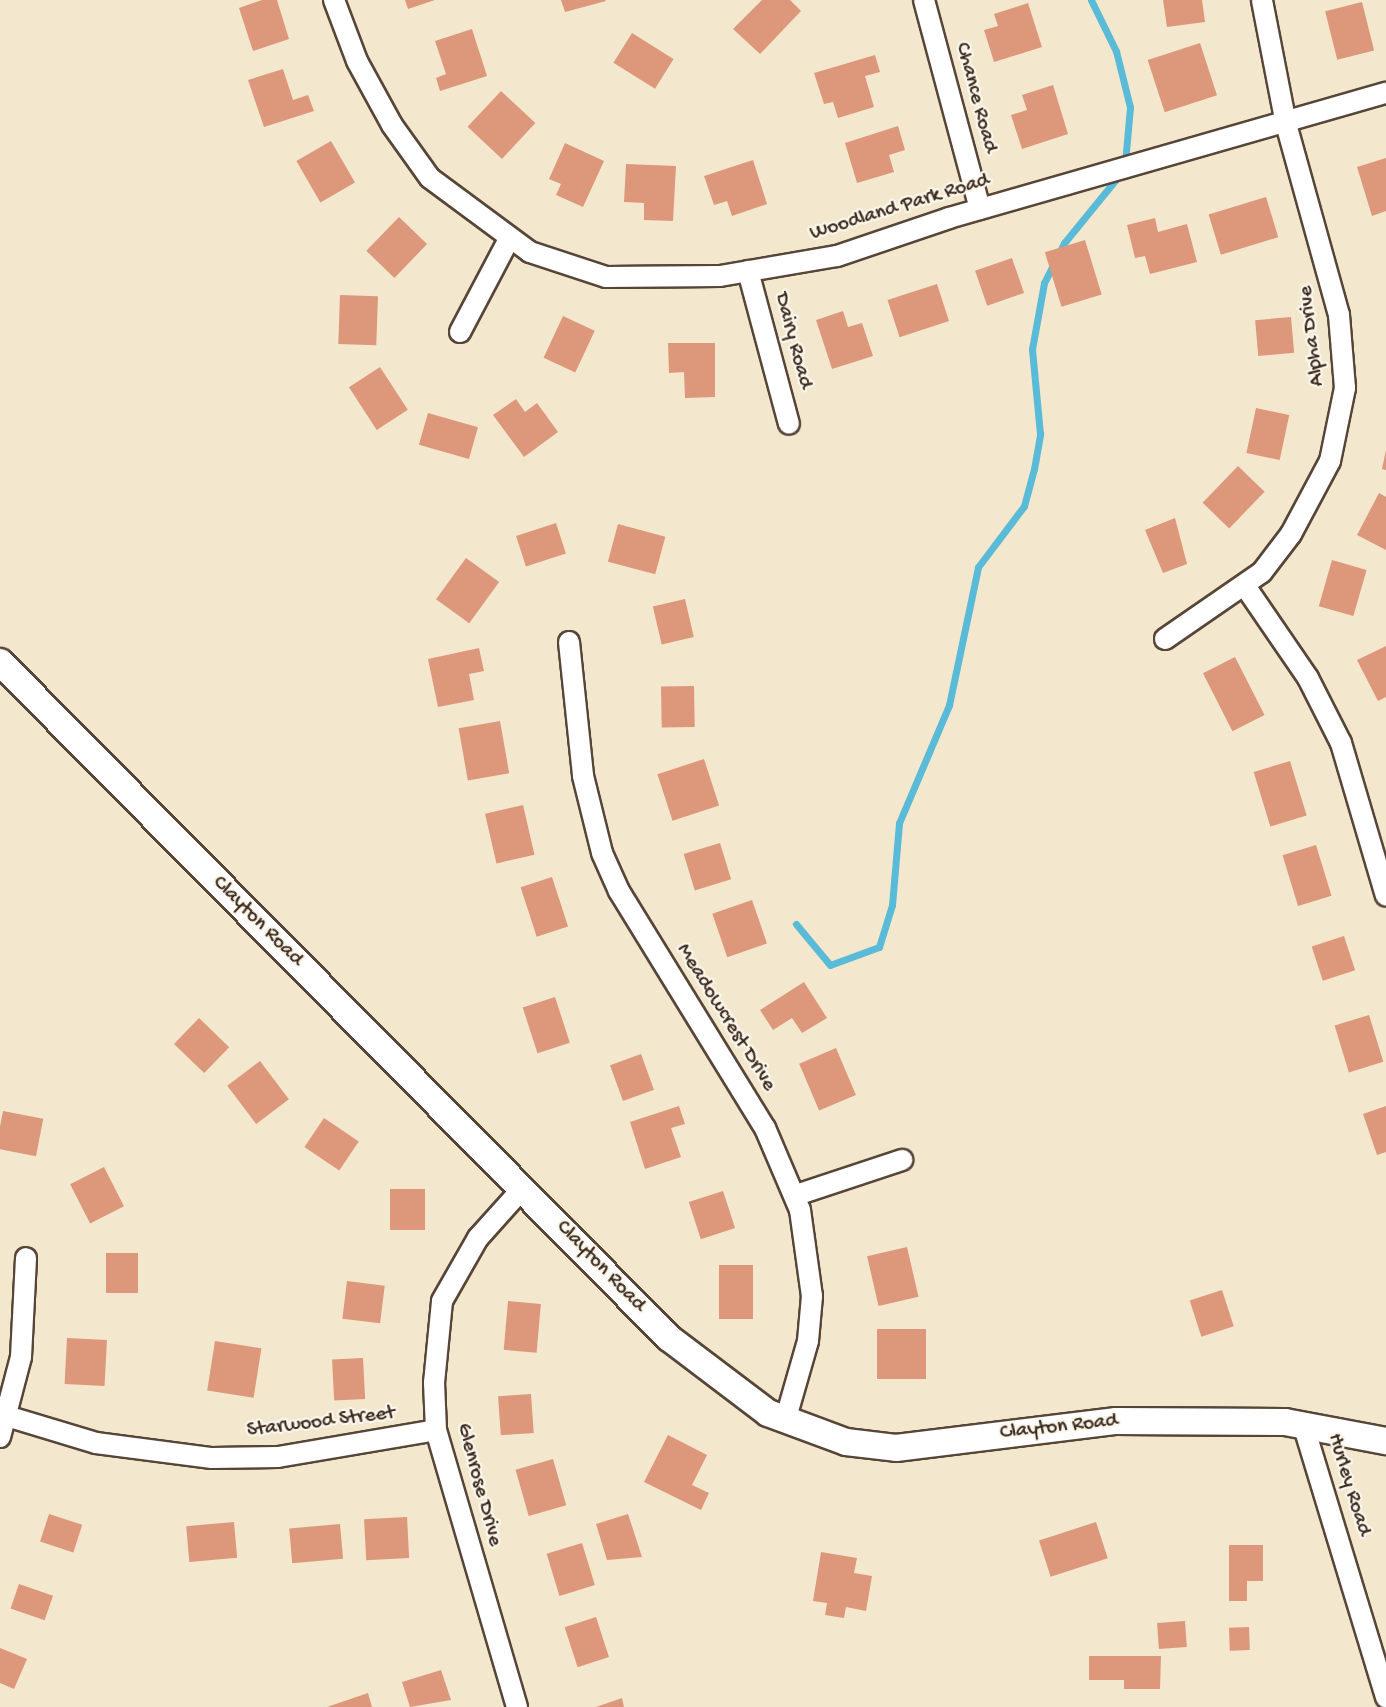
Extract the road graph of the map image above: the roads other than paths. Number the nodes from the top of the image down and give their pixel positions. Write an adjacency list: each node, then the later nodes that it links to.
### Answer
1 (334, 0): 7 (street, Woodland Park Road)
2 (924, 0): 6 (street, Chance Road)
3 (1262, 0): 5 (street, Alpha Drive)
4 (1386, 93): 5 (street, Woodland Park Road)
5 (1286, 124): 6 (street, Woodland Park Road); 11 (street, Alpha Drive)
6 (980, 209): 8 (street, Woodland Park Road)
7 (509, 239): 8 (street, Woodland Park Road); 9 (street)
8 (748, 271): 10 (street, Dairy Road)
9 (460, 332)
10 (789, 424)
11 (1245, 586): 12 (street, Alpha Drive); 15 (street)
12 (1165, 639)
13 (569, 642): 18 (street, Meadowcrest Drive)
14 (0, 662): 17 (street, Clayton Road)
15 (1386, 896)
16 (902, 1160): 18 (street)
17 (522, 1189): 21 (street, Clayton Road); 23 (street, Glenrose Drive)
18 (796, 1195): 21 (street, Meadowcrest Drive)
19 (26, 1258): 20 (street)
20 (3, 1415): 23 (street, Starwood Street); 24 (street)
21 (785, 1421): 22 (street, Clayton Road)
22 (1303, 1424): 25 (street, Clayton Road); 26 (street, Hurley Road)
23 (436, 1430): 27 (street, Glenrose Drive)
24 (0, 1437)
25 (1386, 1441)
26 (1386, 1698)
27 (517, 1707)

